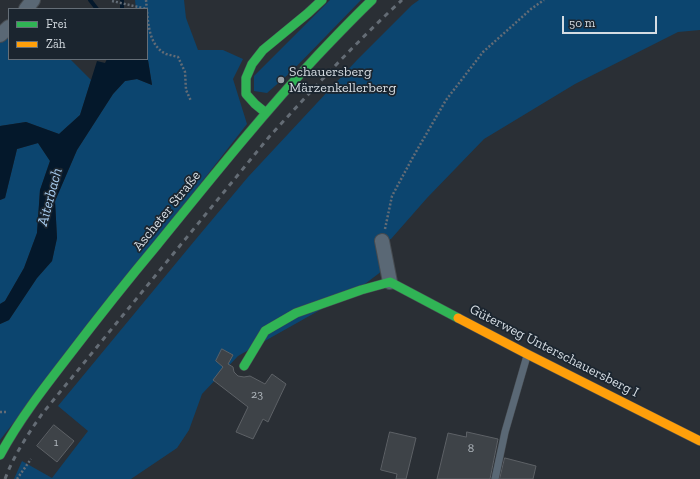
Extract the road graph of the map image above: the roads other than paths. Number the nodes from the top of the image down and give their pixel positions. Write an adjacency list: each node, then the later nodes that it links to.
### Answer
1 (33, 0): 4 (street)
2 (322, 0): 7 (street)
3 (372, 0): 7 (street, Ascheter Straße)
4 (27, 8)
5 (8, 28): 6 (street)
6 (0, 35)
7 (266, 113): 13 (street, Ascheter Straße)
8 (382, 241): 9 (street)
9 (393, 283): 10 (street, Güterweg Unterschauersberg I); 11 (street)
10 (527, 354): 12 (street, Güterweg Unterschauersberg I); 14 (lane)
11 (244, 366)
12 (700, 441)
13 (0, 455)
14 (495, 479)

